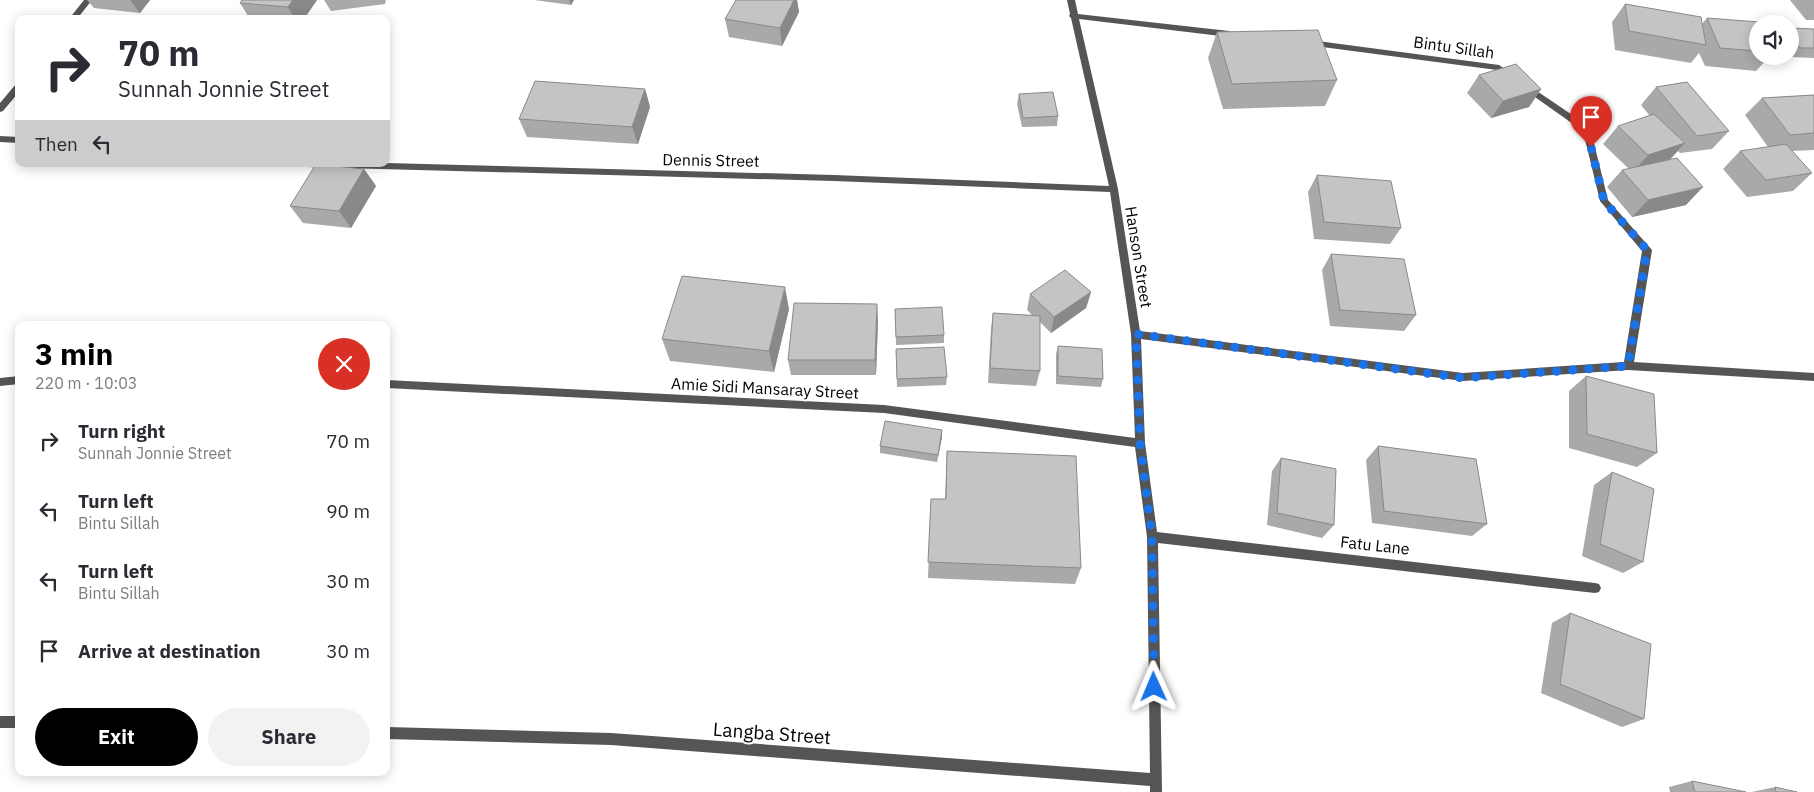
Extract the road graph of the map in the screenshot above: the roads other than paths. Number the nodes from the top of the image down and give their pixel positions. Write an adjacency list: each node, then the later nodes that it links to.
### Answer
1 (88, 0): 3 (street)
2 (1071, 0): 4 (street, Hanson Street)
3 (76, 15)
4 (1073, 16): 5 (street); 12 (street, Hanson Street)
5 (1242, 35)
6 (1301, 42): 14 (street, Bintu Sillah)
7 (15, 91): 8 (street)
8 (0, 109)
9 (0, 139): 10 (street)
10 (15, 140)
11 (390, 166): 12 (street, Dennis Street)
12 (1114, 189): 13 (street, Hanson Street)
13 (1136, 334): 14 (street); 19 (street, Hanson Street)
14 (1628, 366): 15 (street)
15 (1814, 377)
16 (15, 380): 17 (street)
17 (0, 382)
18 (390, 384): 19 (street, Amie Sidi Mansaray Street)
19 (1140, 443): 20 (street, Hanson Street)
20 (1152, 537): 21 (street, Fatu Lane); 25 (street, Hanson Street)
21 (1595, 588)
22 (0, 722): 23 (street)
23 (15, 722)
24 (390, 733): 25 (street, Langba Street)
25 (1155, 786)

